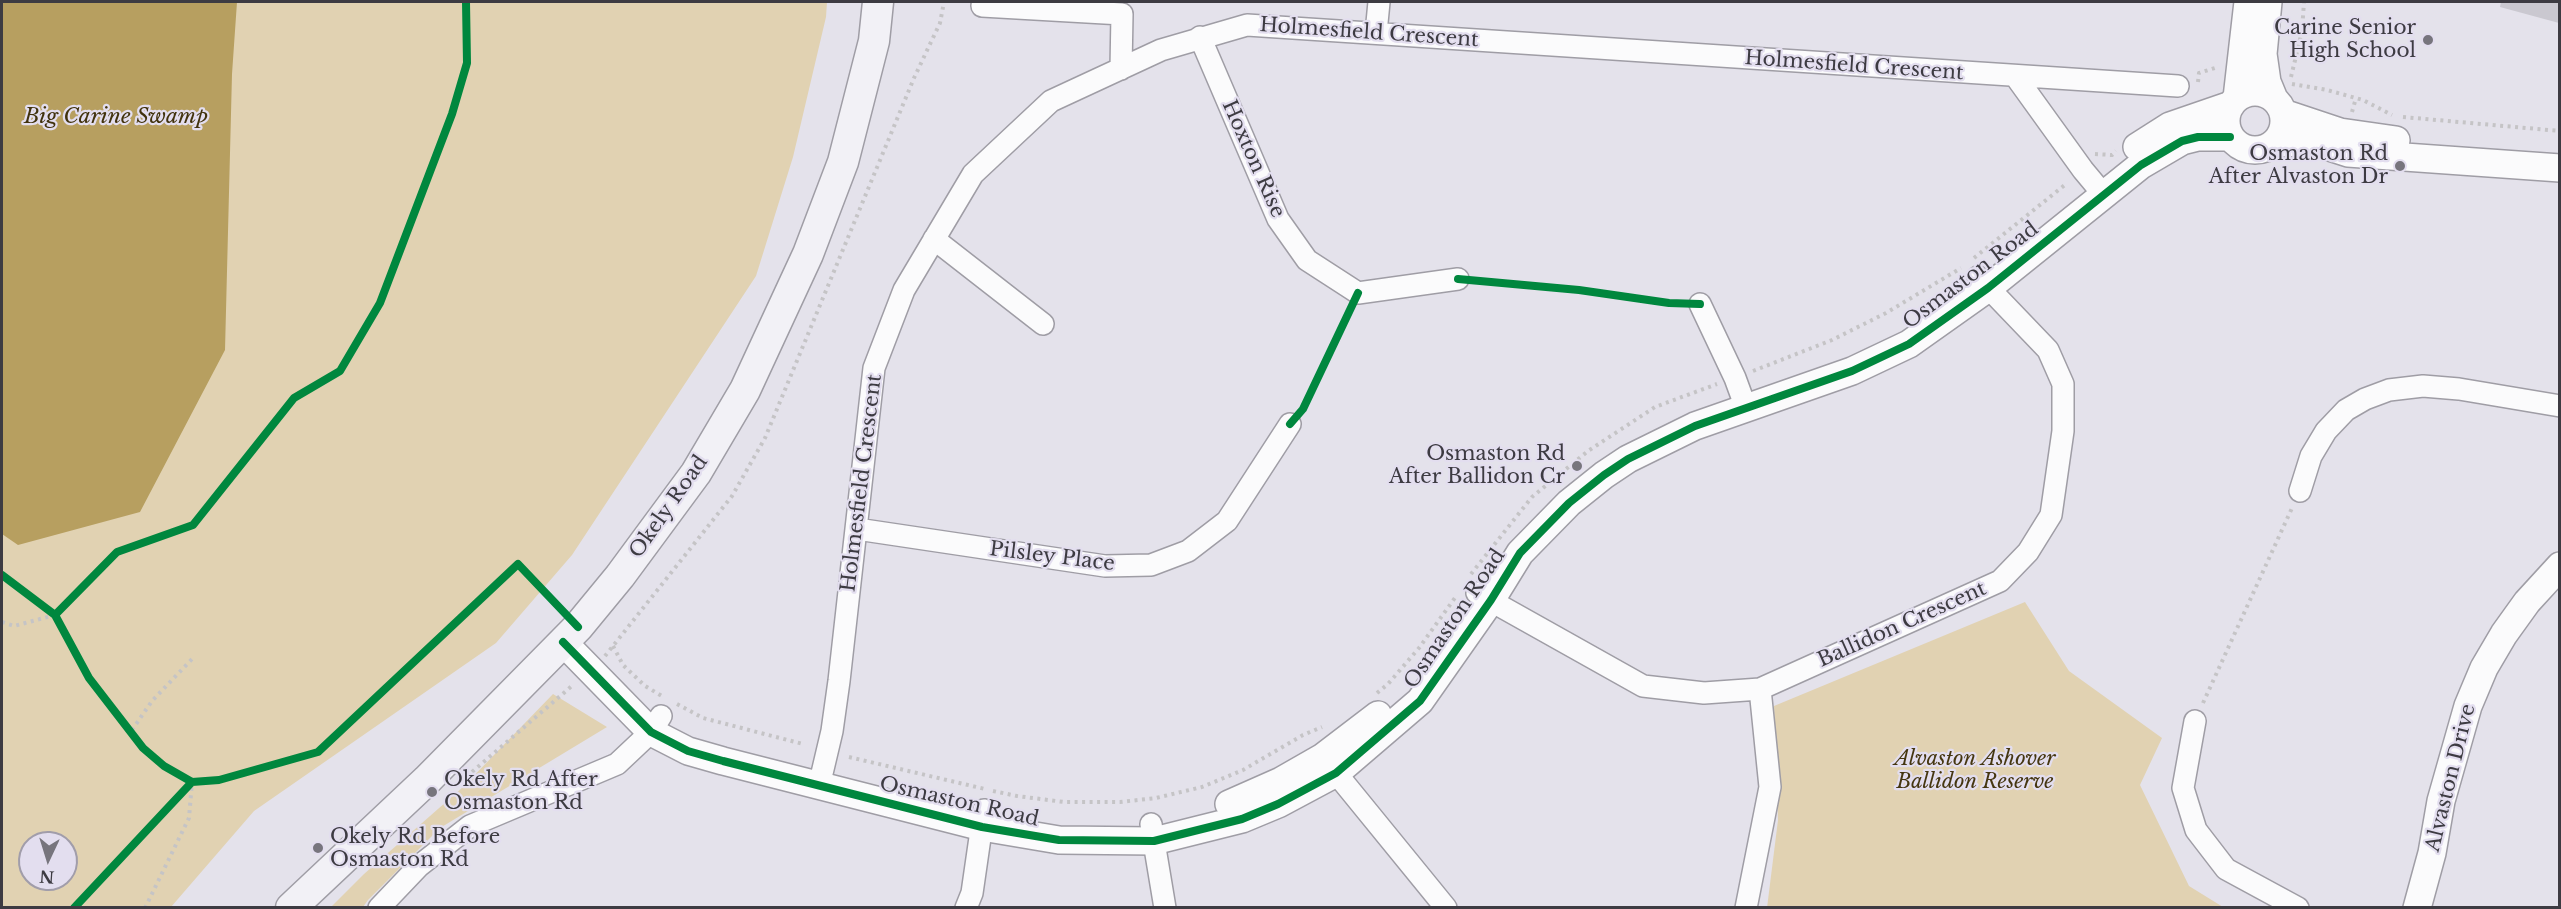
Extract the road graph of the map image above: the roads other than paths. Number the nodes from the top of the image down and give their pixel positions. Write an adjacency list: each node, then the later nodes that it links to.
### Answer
1 (878, 2): 31 (main road, Okely Road)
2 (1378, 2): 6 (street)
3 (2248, 2): 12 (street)
4 (2268, 2): 11 (street)
5 (982, 6): 8 (street)
6 (1376, 33): 7 (street, Holmesfield Crescent); 9 (street, Holmesfield Crescent)
7 (1200, 38): 8 (street, Holmesfield Crescent); 19 (street, Hoxton Rise)
8 (1121, 69): 18 (street, Holmesfield Crescent)
9 (2016, 76): 10 (street, Holmesfield Crescent); 17 (street)
10 (2178, 86)
11 (2282, 99): 12 (street); 14 (street); 15 (street)
12 (2234, 101): 13 (street); 17 (street, Osmaston Road)
13 (2230, 137): 14 (street); 17 (street, Osmaston Road)
14 (2276, 143): 16 (street)
15 (2559, 150)
16 (2559, 168)
17 (2087, 186): 20 (street, Osmaston Road)
18 (934, 239): 22 (street); 27 (street, Holmesfield Crescent)
19 (1458, 279)
20 (1983, 282): 23 (street, Osmaston Road); 32 (street, Ballidon Crescent)
21 (1700, 304): 23 (street)
22 (1043, 324)
23 (1739, 389): 29 (street, Osmaston Road)
24 (2559, 406): 26 (street)
25 (1290, 424): 27 (street, Pilsley Place)
26 (2300, 491)
27 (857, 529): 36 (street, Holmesfield Crescent)
28 (2559, 566): 46 (street, Alvaston Drive)
29 (1474, 590): 32 (street, Ballidon Crescent); 35 (street, Osmaston Road)
30 (2559, 591): 47 (street, Alvaston Drive)
31 (571, 635): 33 (street, Osmaston Road); 39 (main road, Okely Road)
32 (1760, 689): 44 (street)
33 (662, 712): 36 (street, Osmaston Road); 40 (street)
34 (2195, 721): 45 (street)
35 (1330, 765): 38 (street, Osmaston Road); 43 (street)
36 (821, 777): 37 (street, Osmaston Road)
37 (983, 819): 38 (street, Osmaston Road); 41 (street)
38 (1152, 833): 42 (street)
39 (291, 908)
40 (379, 908)
41 (966, 908)
42 (1165, 908)
43 (1446, 908)
44 (1746, 908)
45 (2298, 908)
46 (2416, 908)
47 (2436, 908)

